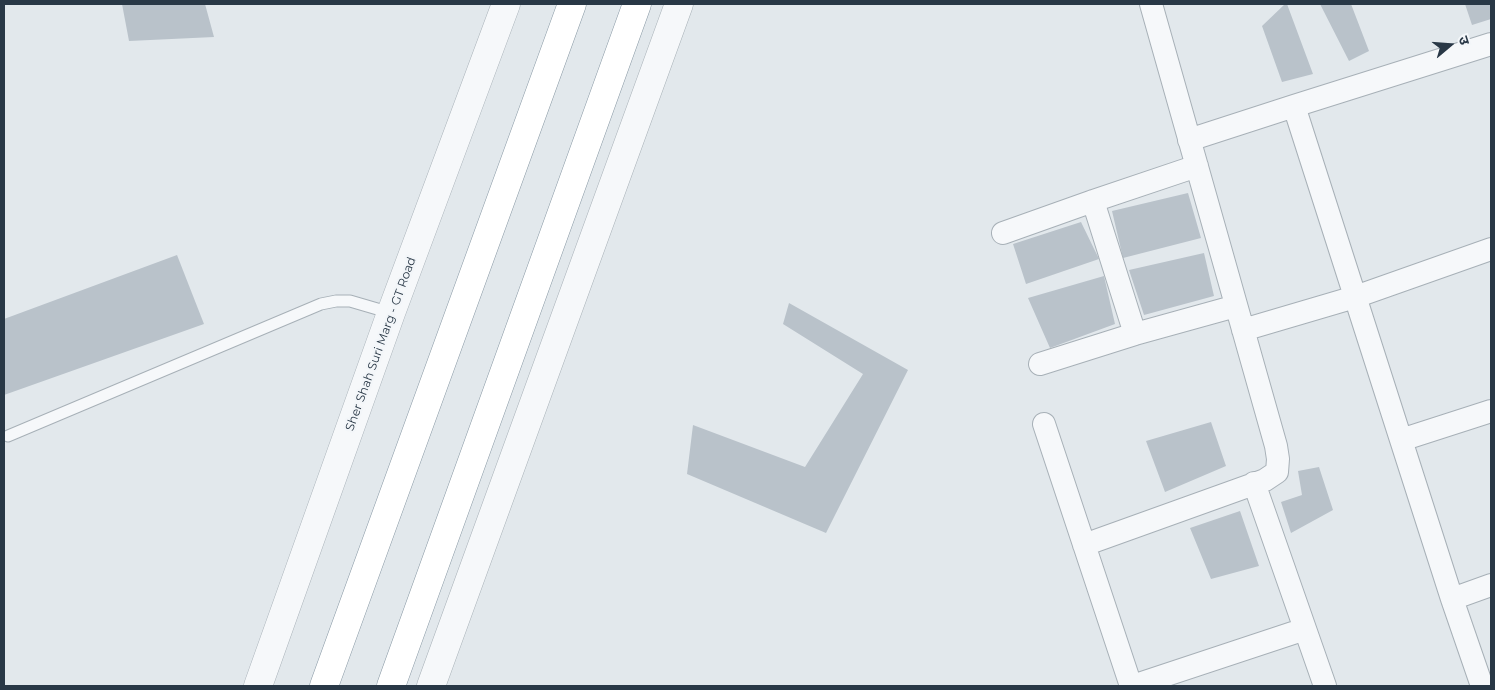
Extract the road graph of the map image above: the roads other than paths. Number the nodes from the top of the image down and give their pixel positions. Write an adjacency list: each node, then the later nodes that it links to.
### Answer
1 (506, 4): 15 (street, Sher Shah Suri Marg - GT Road)
2 (572, 4): 29 (highway)
3 (637, 4): 30 (highway)
4 (679, 4): 31 (street)
5 (1151, 4): 8 (street)
6 (1491, 44): 7 (street)
7 (1294, 106): 8 (street); 13 (street)
8 (1190, 140): 9 (street)
9 (1197, 166): 10 (street); 14 (street)
10 (1093, 201): 11 (street); 17 (street)
11 (1003, 233)
12 (1491, 249): 13 (street)
13 (1355, 297): 16 (street); 22 (street)
14 (1236, 306): 16 (street); 17 (street)
15 (392, 313): 21 (lane); 28 (street, Sher Shah Suri Marg - GT Road)
16 (1243, 330): 23 (street)
17 (1135, 334): 18 (street)
18 (1040, 364)
19 (1491, 411): 22 (street)
20 (1044, 424): 24 (street)
21 (8, 436)
22 (1400, 440): 26 (street)
23 (1254, 483): 24 (street); 27 (street)
24 (1084, 545): 32 (street)
25 (1491, 585): 26 (street)
26 (1452, 599): 34 (street)
27 (1305, 629): 32 (street); 33 (street)
28 (258, 686)
29 (324, 686)
30 (391, 686)
31 (431, 686)
32 (1132, 686)
33 (1325, 686)
34 (1482, 686)

